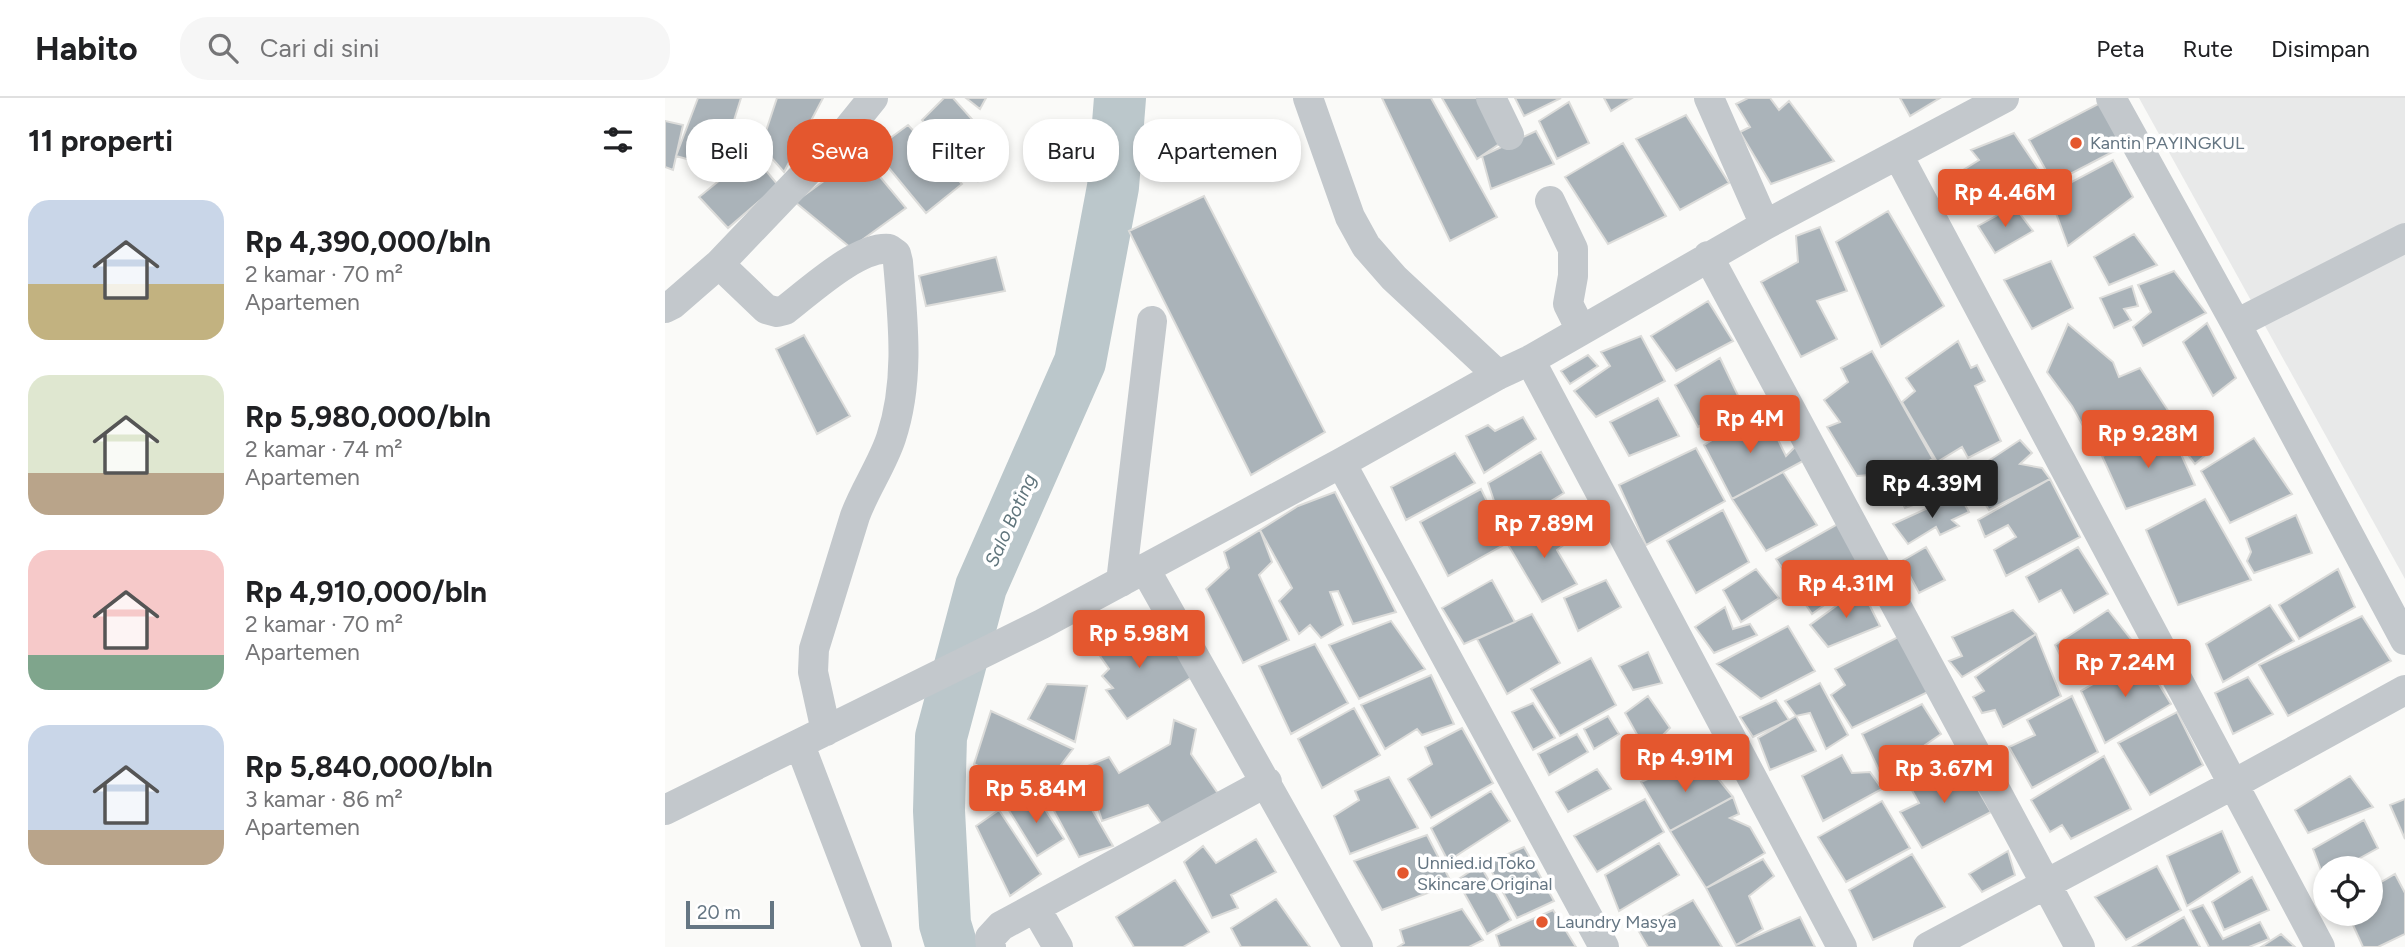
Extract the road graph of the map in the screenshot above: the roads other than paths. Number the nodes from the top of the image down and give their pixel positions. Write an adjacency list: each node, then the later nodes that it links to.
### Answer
1 (873, 98): 13 (street)
2 (1308, 98): 19 (street)
3 (1492, 98): 7 (street)
4 (1709, 98): 10 (street)
5 (2004, 98): 8 (street)
6 (2111, 98): 16 (street)
7 (1509, 135)
8 (1898, 155): 10 (street); 27 (street)
9 (1550, 201): 17 (street)
10 (1765, 225): 12 (street)
11 (2405, 238): 16 (street)
12 (1708, 256): 17 (street); 29 (street)
13 (719, 264): 14 (street); 24 (street)
14 (665, 308)
15 (1152, 321): 21 (street)
16 (2236, 324): 22 (street)
17 (1581, 330): 18 (street)
18 (1530, 360): 19 (street); 36 (street)
19 (1498, 375): 20 (street)
20 (1341, 463): 21 (street); 35 (street)
21 (1133, 575): 24 (street); 26 (street)
22 (2405, 640)
23 (2405, 690): 27 (street)
24 (826, 731): 25 (street)
25 (800, 745): 28 (street); 31 (street)
26 (1267, 782): 30 (street); 34 (street)
27 (2232, 785): 29 (street); 39 (street)
28 (665, 810)
29 (2046, 883): 37 (street); 38 (street)
30 (1036, 909): 32 (street); 33 (street)
31 (877, 947)
32 (991, 947)
33 (1058, 947)
34 (1358, 947)
35 (1604, 947)
36 (1842, 947)
37 (1927, 947)
38 (2080, 947)
39 (2320, 947)

